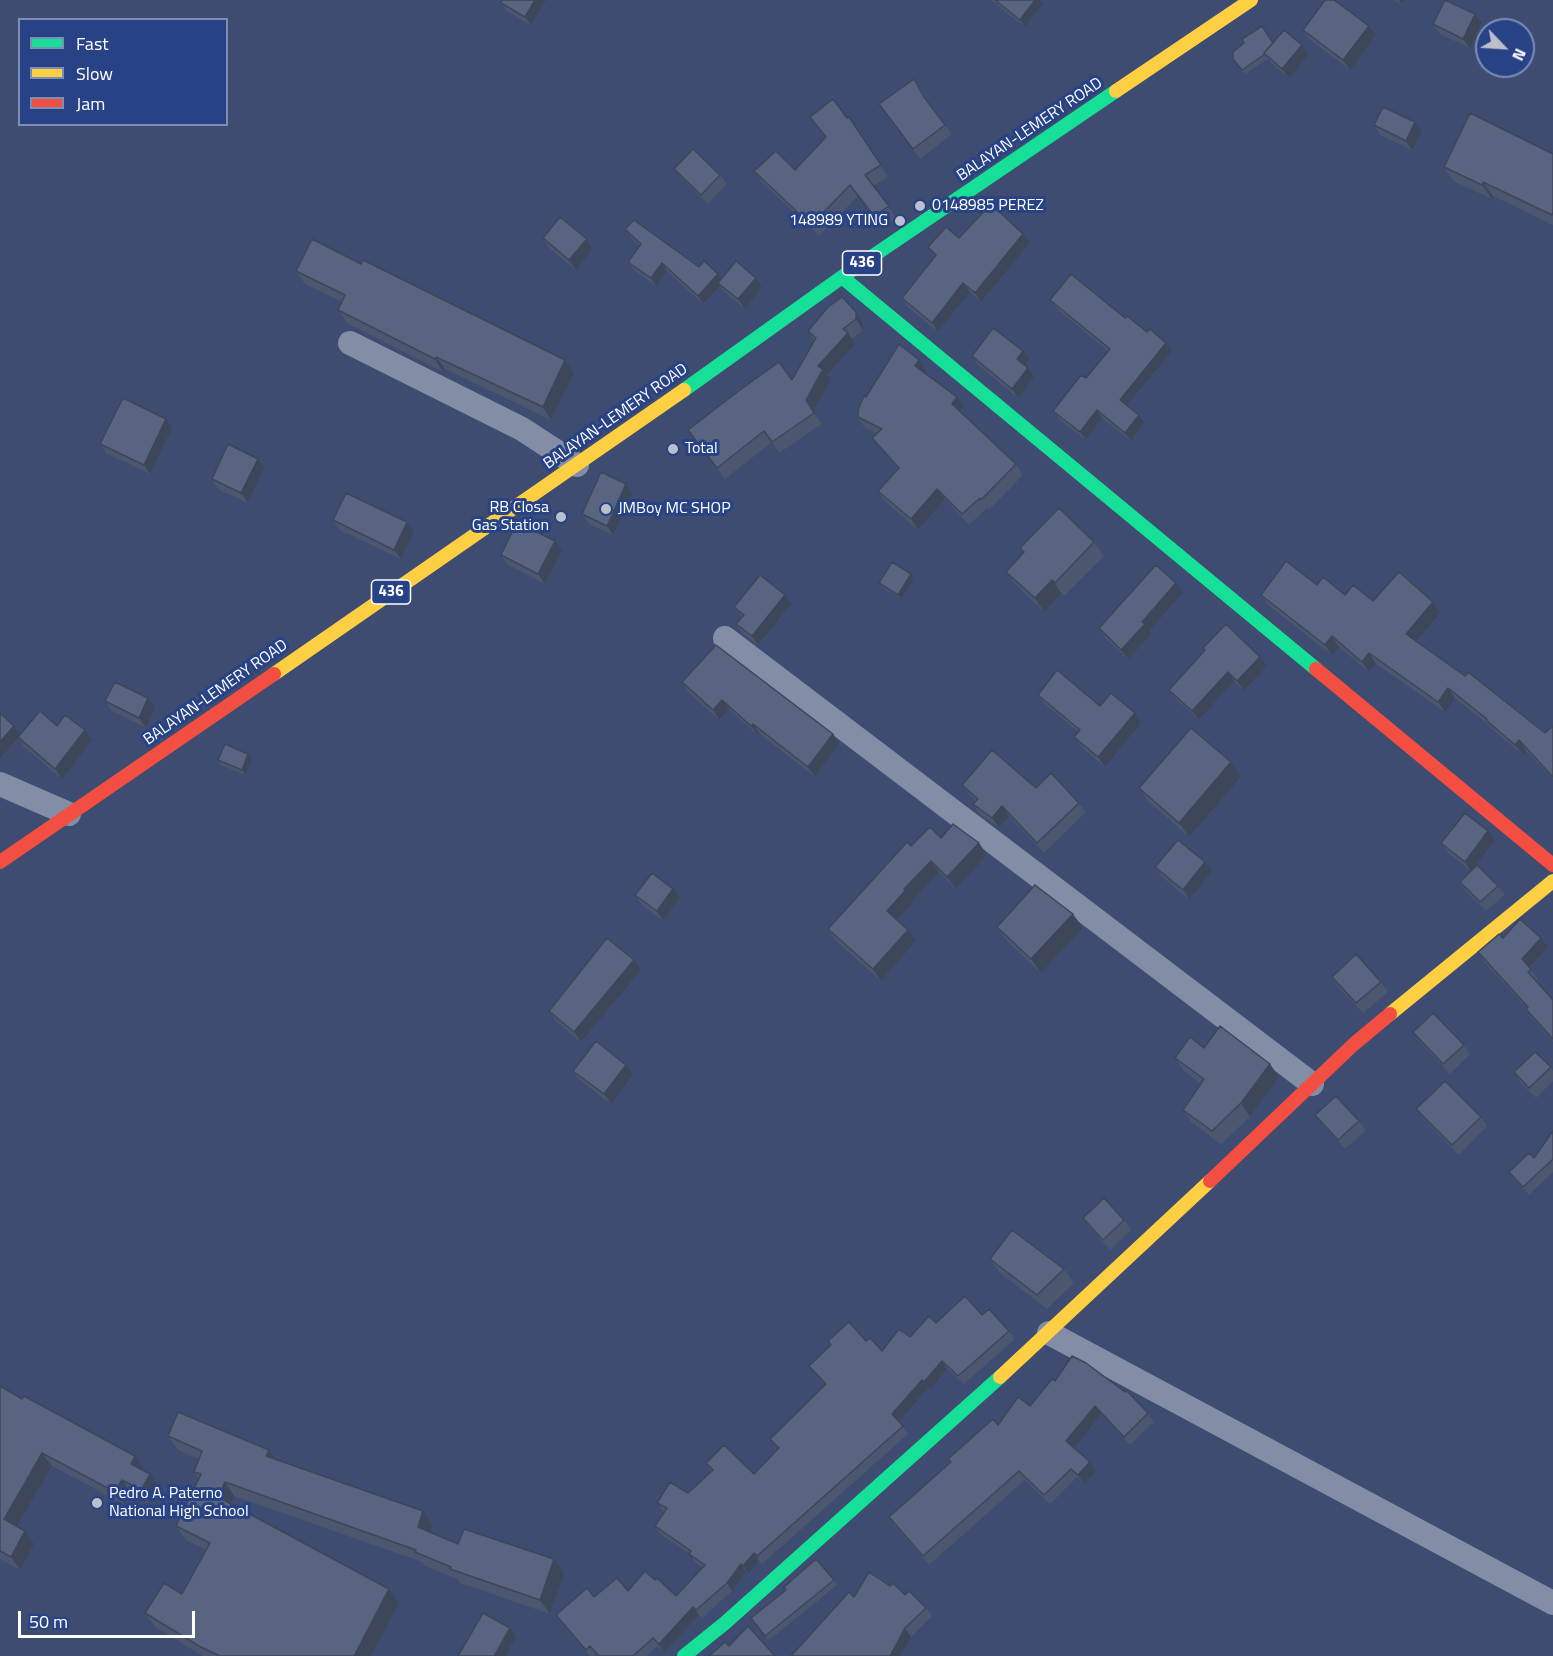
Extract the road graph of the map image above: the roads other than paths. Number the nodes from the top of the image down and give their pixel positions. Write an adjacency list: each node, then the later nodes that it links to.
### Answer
1 (1251, 0): 2 (street, BALAYAN-LEMERY ROAD / 436)
2 (842, 277): 4 (street, BALAYAN-LEMERY ROAD / 436); 9 (street)
3 (350, 343): 4 (street)
4 (577, 465): 7 (street, BALAYAN-LEMERY ROAD / 436)
5 (725, 638): 11 (street)
6 (0, 784): 7 (street)
7 (69, 814): 8 (street, BALAYAN-LEMERY ROAD / 436)
8 (0, 862)
9 (1553, 866)
10 (1553, 881): 11 (street)
11 (1312, 1084): 12 (street)
12 (1049, 1333): 13 (street); 14 (street)
13 (1553, 1603)
14 (684, 1656)

